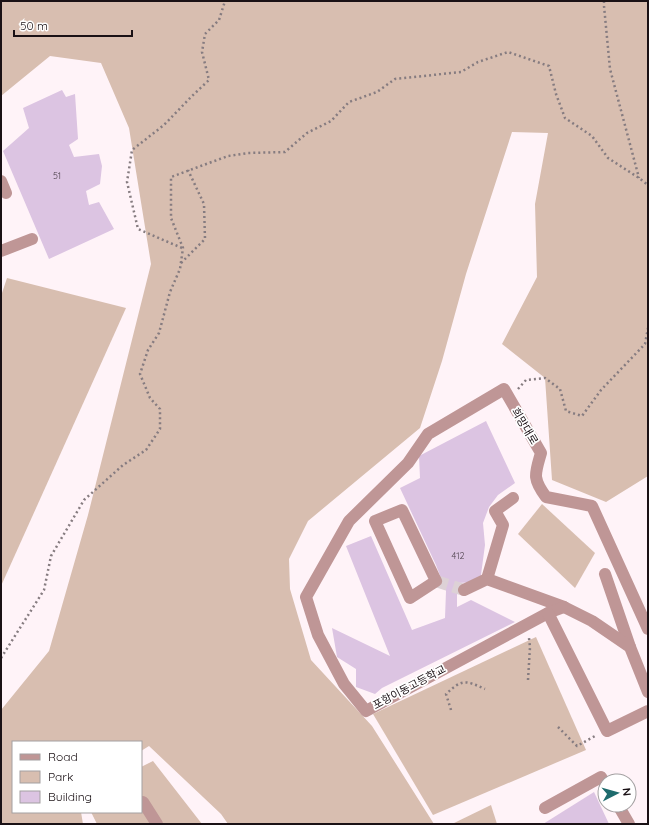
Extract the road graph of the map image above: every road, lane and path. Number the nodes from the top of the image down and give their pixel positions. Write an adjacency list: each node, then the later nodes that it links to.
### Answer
1 (225, 1): 9 (path)
2 (604, 1): 4 (path)
3 (188, 170): 4 (path); 9 (path); 11 (path)
4 (639, 178): 6 (path)
5 (1, 181): 7 (street)
6 (648, 186)
7 (6, 192)
8 (32, 239): 10 (street)
9 (183, 248): 11 (path)
10 (1, 251)
11 (181, 263): 25 (path)
12 (648, 328): 13 (path)
13 (509, 400): 14 (street, 희망대로); 22 (street, 희망대로)
14 (408, 463): 21 (street, 포항이동고등학교)
15 (513, 498): 17 (street)
16 (604, 574): 24 (street)
17 (487, 579): 19 (street); 20 (street)
18 (436, 581): 18 (street)
19 (464, 590)
20 (564, 607): 21 (street, 포항이동고등학교); 24 (street)
21 (548, 613): 32 (street)
22 (648, 629)
23 (530, 647): 26 (path)
24 (630, 647): 28 (street)
25 (1, 658)
26 (528, 680)
27 (485, 689): 29 (path)
28 (648, 692)
29 (451, 710)
30 (648, 711): 32 (street)
31 (558, 727): 32 (path)
32 (606, 731)
33 (597, 779): 35 (street)
34 (143, 802): 37 (street)
35 (545, 808)
36 (623, 813): 38 (street)
37 (157, 824)
38 (629, 824)

